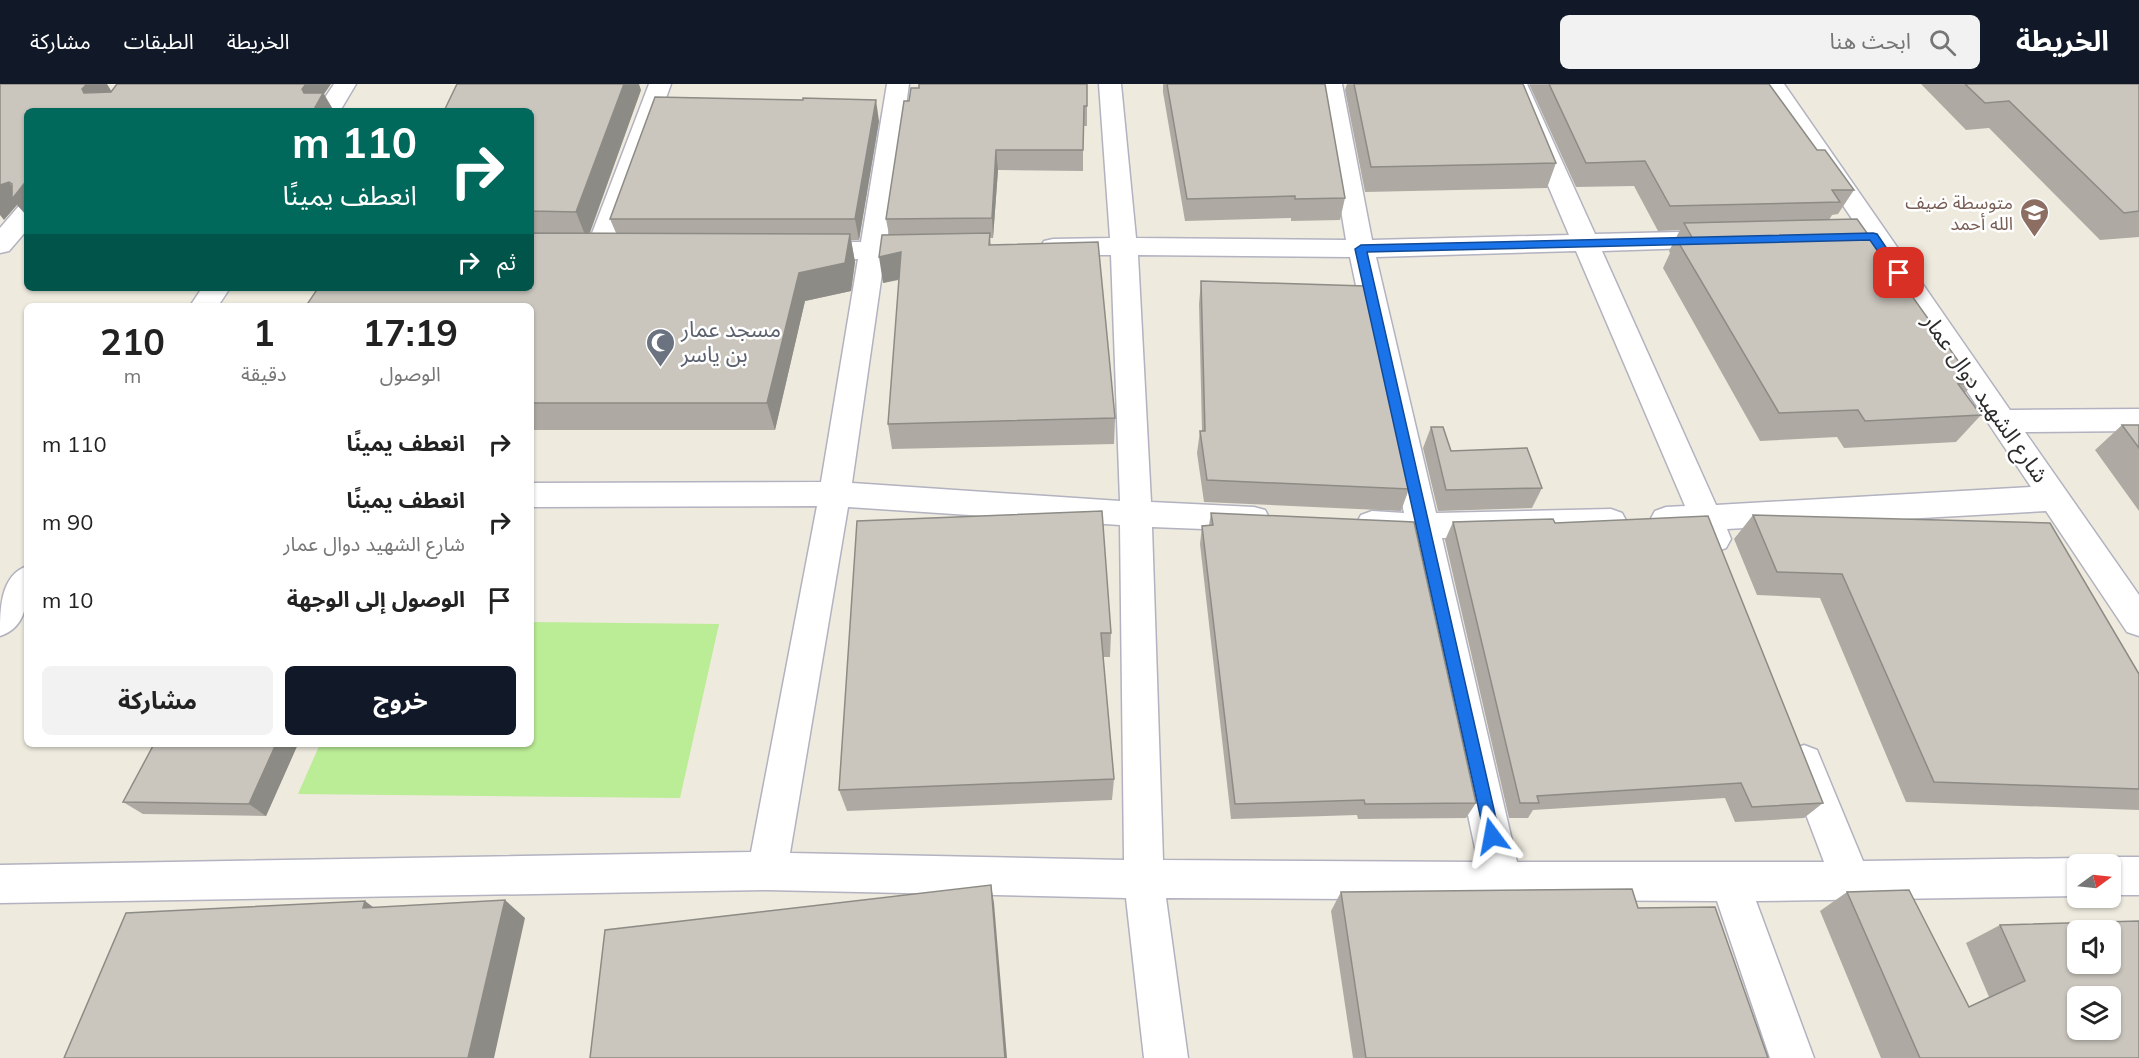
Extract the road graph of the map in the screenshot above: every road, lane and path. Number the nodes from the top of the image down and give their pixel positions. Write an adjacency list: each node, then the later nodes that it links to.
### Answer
1 (345, 84): 8 (street)
2 (660, 84): 15 (street)
3 (898, 84): 19 (street)
4 (1110, 84): 13 (street)
5 (1331, 84): 17 (street)
6 (1516, 84): 11 (street)
7 (1773, 84): 22 (street, شارع الشهيد دوال عمار)
8 (330, 108)
9 (24, 217): 12 (street)
10 (1742, 239): 11 (street)
11 (1587, 242): 17 (street); 28 (street)
12 (0, 245)
13 (1124, 246): 14 (street); 17 (street); 27 (street)
14 (1032, 248)
15 (599, 249)
16 (952, 249): 19 (street)
17 (1361, 249): 31 (street)
18 (788, 250): 19 (street)
19 (871, 251): 24 (street)
20 (24, 254): 21 (street)
21 (0, 255)
22 (2002, 420): 23 (street); 26 (street, شارع الشهيد دوال عمار)
23 (2139, 420)
24 (835, 494): 25 (street); 27 (street); 37 (street)
25 (534, 495)
26 (2056, 498): 28 (street); 35 (street, شارع الشهيد دوال عمار)
27 (1136, 514): 29 (street); 41 (street)
28 (1707, 519): 31 (street); 32 (street)
29 (1279, 520)
30 (1338, 522): 31 (street)
31 (1422, 526): 43 (street)
32 (1725, 563)
33 (24, 584): 34 (street)
34 (0, 622)
35 (2139, 622)
36 (1794, 738): 42 (street)
37 (767, 871): 41 (street); 45 (street)
38 (2121, 876): 39 (street)
39 (2139, 876)
40 (2067, 877): 42 (street)
41 (1144, 879): 43 (street); 46 (street)
42 (1851, 880): 44 (street)
43 (1502, 881): 44 (street)
44 (1730, 882): 47 (street)
45 (0, 884)
46 (1166, 1058)
47 (1792, 1058)

